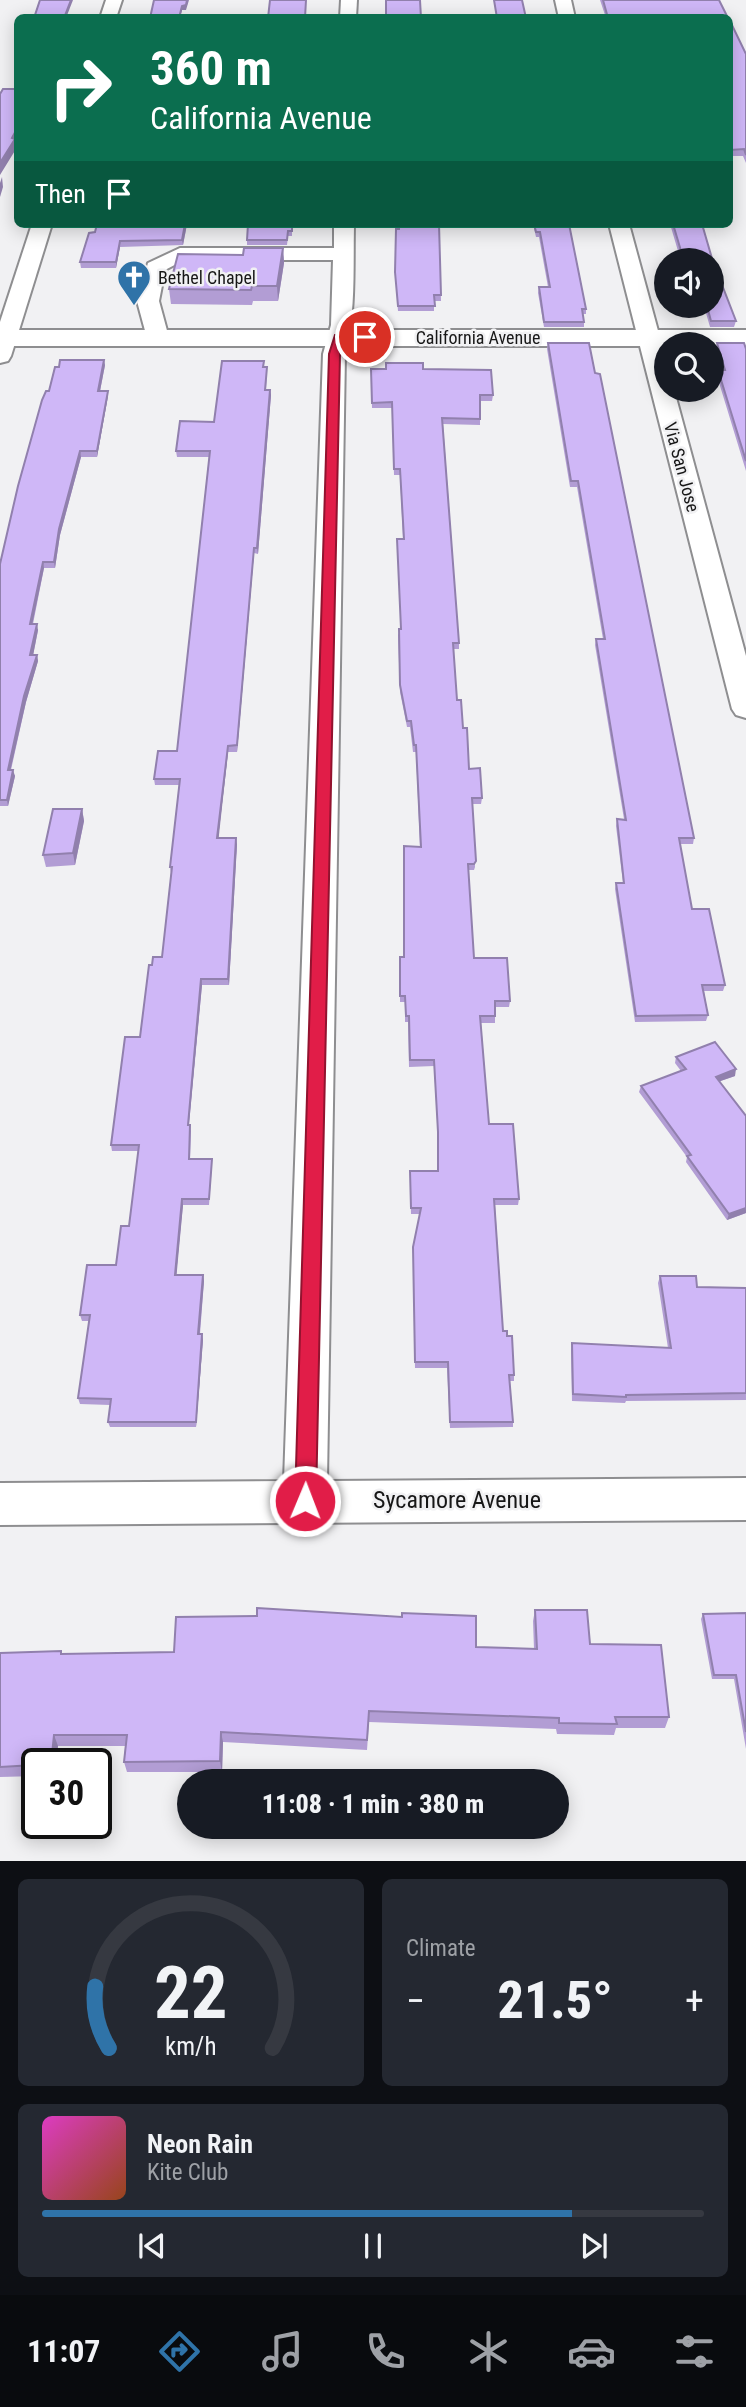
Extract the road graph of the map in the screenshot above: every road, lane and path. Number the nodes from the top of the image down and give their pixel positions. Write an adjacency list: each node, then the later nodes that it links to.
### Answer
1 (41, 228): 8 (street)
2 (621, 228): 6 (street, Via San Jose)
3 (344, 239): 4 (street); 5 (street)
4 (339, 337): 5 (main road, California Avenue); 6 (main road, California Avenue); 11 (street)
5 (158, 338): 8 (main road, California Avenue)
6 (648, 338): 7 (main road, California Avenue); 9 (street, Via San Jose)
7 (746, 338)
8 (2, 344)
9 (746, 709)
10 (746, 1499): 11 (street, Sycamore Avenue)
11 (305, 1501): 12 (street, Sycamore Avenue)
12 (0, 1504)

